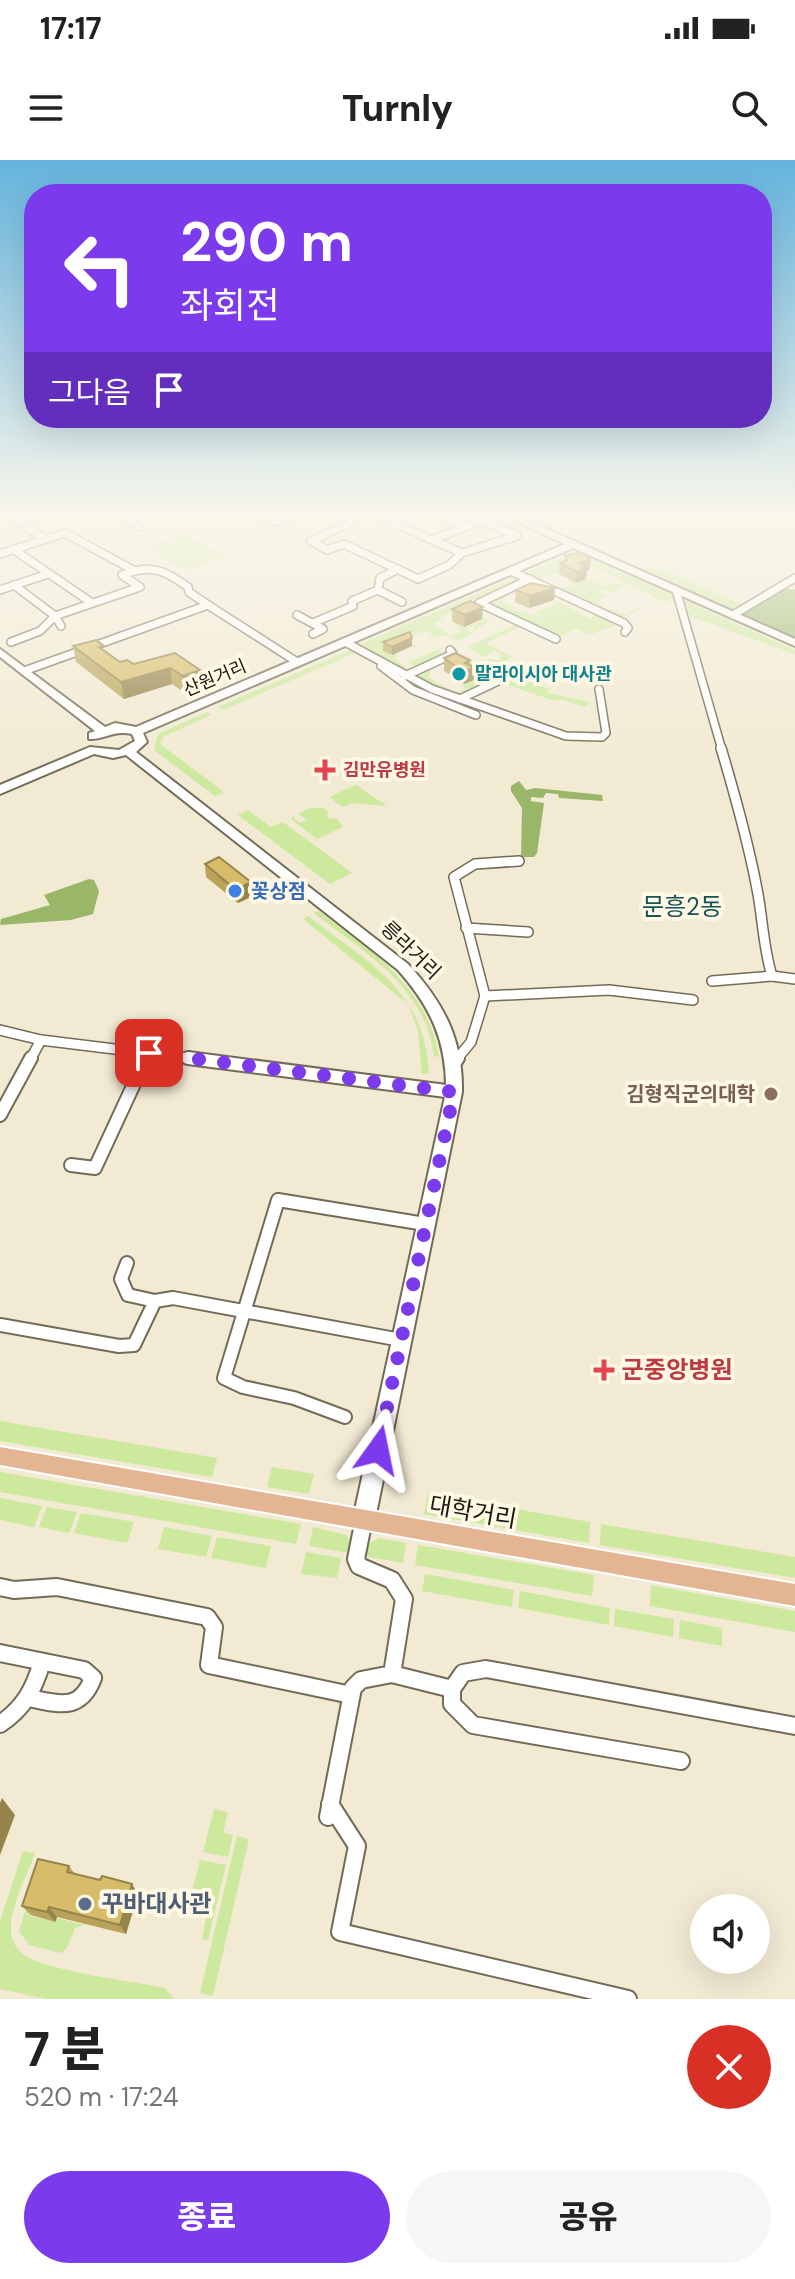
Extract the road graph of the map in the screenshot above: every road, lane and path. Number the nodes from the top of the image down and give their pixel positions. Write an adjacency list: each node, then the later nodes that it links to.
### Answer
1 (32, 599): 18 (street)
2 (86, 599): 14 (street)
3 (105, 599): 14 (street)
4 (199, 599): 15 (street)
5 (357, 599): 19 (street)
6 (396, 599): 13 (street)
7 (446, 599): 25 (main road, 산원거리)
8 (488, 599): 23 (street)
9 (568, 599): 21 (street)
10 (679, 599): 47 (street)
11 (696, 599): 17 (main road)
12 (760, 599): 17 (street)
13 (383, 602)
14 (92, 603): 18 (street)
15 (208, 605): 29 (street); 31 (street)
16 (297, 615): 19 (street)
17 (733, 615): 26 (main road)
18 (55, 616): 20 (street); 24 (street)
19 (313, 623): 22 (street)
20 (61, 626)
21 (625, 632)
22 (313, 634)
23 (556, 639)
24 (11, 642)
25 (345, 642): 29 (main road, 산원거리); 30 (street)
26 (795, 643)
27 (450, 650): 33 (street)
28 (2, 655): 31 (main road)
29 (297, 662): 40 (main road, 산원거리)
30 (380, 662): 33 (street); 38 (street)
31 (24, 671): 39 (main road)
32 (515, 673): 35 (street)
33 (405, 676): 35 (street)
34 (599, 689): 37 (street)
35 (460, 699): 37 (street)
36 (591, 701): 37 (street)
37 (601, 705)
38 (476, 715)
39 (101, 730): 40 (main road); 41 (main road)
40 (137, 731): 42 (main road)
41 (94, 750): 42 (main road); 43 (main road)
42 (128, 751): 55 (main road, 릉라거리)
43 (0, 790)
44 (519, 861): 45 (street)
45 (466, 928): 46 (street); 50 (street)
46 (528, 932)
47 (772, 976): 48 (street); 49 (street)
48 (795, 979)
49 (712, 981)
50 (485, 996): 51 (street); 55 (street)
51 (693, 1000)
52 (0, 1030): 53 (street)
53 (41, 1040): 54 (street); 57 (street)
54 (149, 1053): 56 (street); 58 (street)
55 (456, 1061): 56 (main road, 릉라거리)
56 (454, 1092): 59 (main road, 릉라거리)
57 (0, 1115)
58 (71, 1165)
59 (425, 1224): 62 (street); 64 (main road, 릉라거리)
60 (127, 1263): 61 (street)
61 (155, 1301): 62 (street); 63 (street)
62 (245, 1309): 64 (street); 65 (street)
63 (0, 1325)
64 (401, 1340): 67 (main road, 릉라거리)
65 (345, 1417)
66 (0, 1456): 67 (main road, 대학거리)
67 (364, 1519): 69 (main road, 대학거리); 72 (street)
68 (0, 1587): 74 (street)
69 (795, 1595)
70 (0, 1653): 71 (street)
71 (42, 1662): 75 (street); 75 (street)
72 (392, 1674): 73 (street); 74 (street)
73 (452, 1689): 77 (street); 78 (street)
74 (351, 1695): 79 (street)
75 (29, 1698): 76 (street)
76 (0, 1724)
77 (795, 1726)
78 (681, 1761)
79 (628, 1999)

